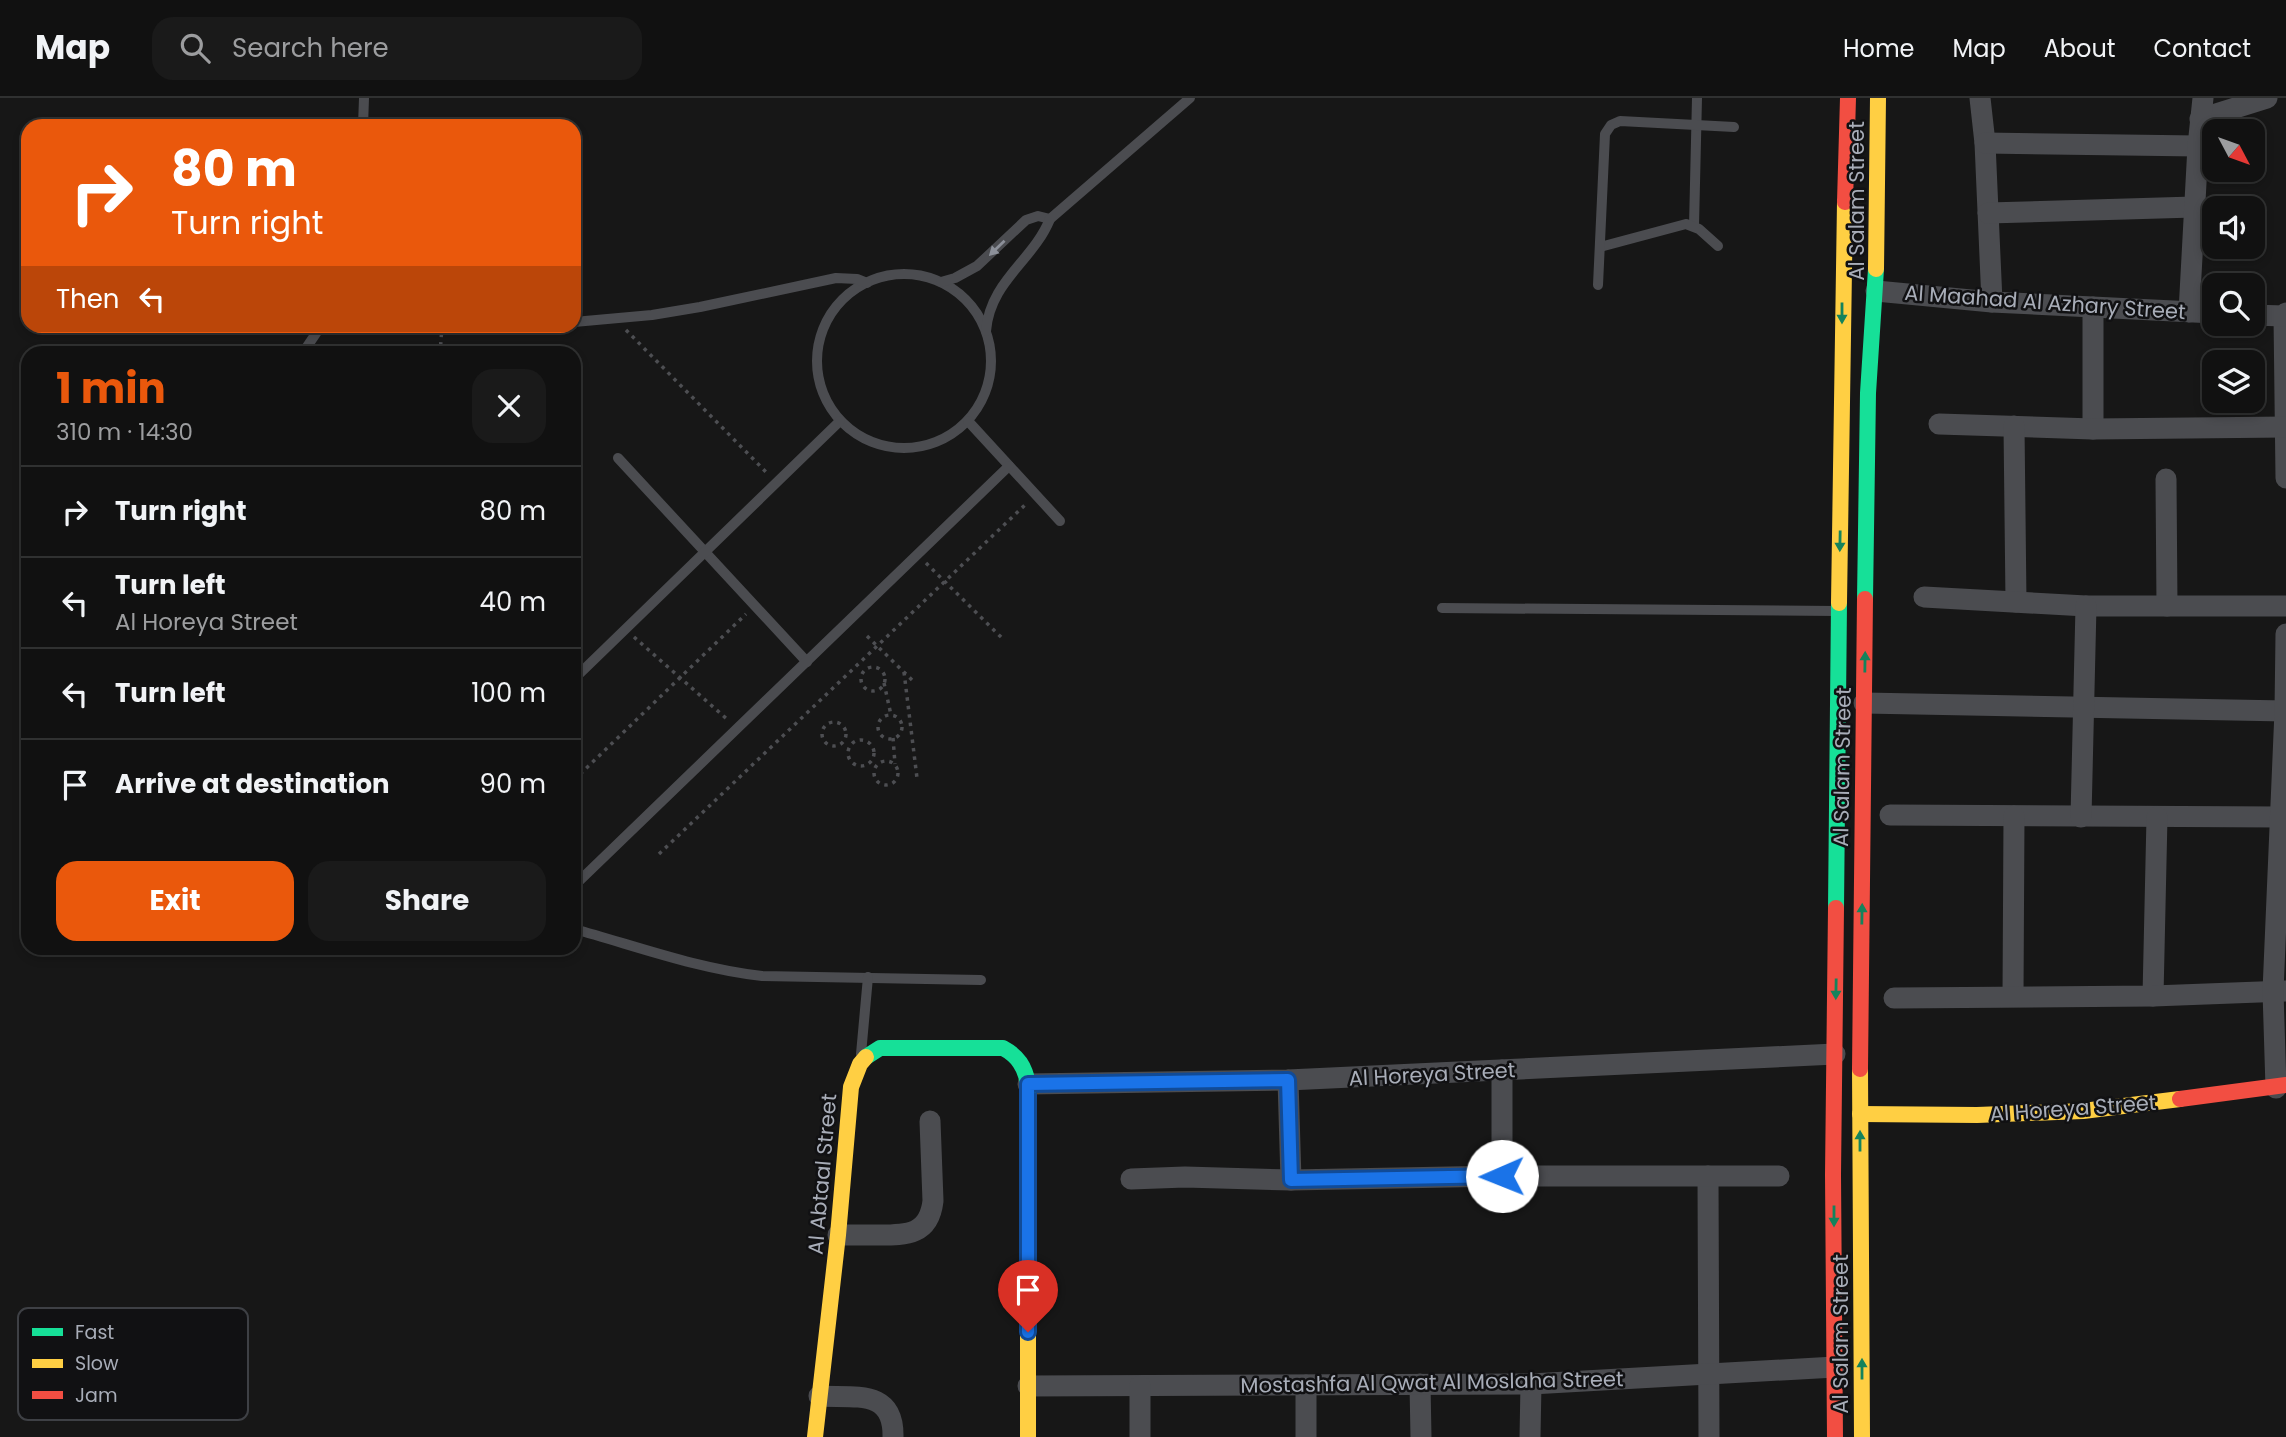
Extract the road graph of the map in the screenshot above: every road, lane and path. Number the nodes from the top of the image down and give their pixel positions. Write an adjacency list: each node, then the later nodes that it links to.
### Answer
1 (364, 98): 9 (lane)
2 (1190, 98): 17 (lane)
3 (1697, 98): 11 (lane)
4 (1849, 98): 34 (street, Al Salam Street, one-way to 34)
5 (1878, 98): 24 (street, Al Salam Street)
6 (1980, 98): 13 (street)
7 (2203, 98): 10 (street)
8 (2267, 98): 10 (street)
9 (363, 119)
10 (2200, 119): 14 (street)
11 (1697, 125): 12 (lane); 18 (lane); 20 (lane)
12 (1734, 127)
13 (1985, 143): 14 (street); 16 (street)
14 (2198, 146): 15 (street)
15 (2194, 207): 16 (street); 27 (street)
16 (1988, 213): 25 (street)
17 (1050, 219): 21 (lane, one-way to 21); 33 (lane)
18 (1694, 226): 19 (lane); 20 (lane)
19 (1718, 246)
20 (1600, 247): 23 (lane)
21 (941, 282): 22 (lane); 33 (lane)
22 (867, 283): 31 (lane); 37 (lane)
23 (1598, 285)
24 (1876, 291): 25 (street, Al Maahad Al Azhary Street); 35 (street, Al Salam Street)
25 (1992, 302): 26 (street, Al Maahad Al Azhary Street)
26 (2093, 307): 27 (street, Al Maahad Al Azhary Street); 42 (street)
27 (2189, 312): 28 (street, Al Maahad Al Azhary Street)
28 (2202, 313)
29 (2285, 314): 30 (street); 36 (street)
30 (2265, 315)
31 (614, 319): 32 (lane); 47 (path)
32 (581, 321)
33 (986, 331): 38 (lane)
34 (1842, 392): 35 (street); 60 (street, Al Salam Street, one-way to 60)
35 (1868, 393): 72 (street, Al Salam Street, one-way to 35)
36 (2285, 401): 41 (street)
37 (840, 421): 38 (lane); 47 (lane)
38 (968, 421): 44 (lane)
39 (1939, 424): 40 (street)
40 (2014, 426): 42 (street); 54 (street)
41 (2286, 427): 42 (street); 45 (street)
42 (2093, 429)
43 (618, 458): 50 (lane)
44 (1009, 466): 48 (lane); 51 (lane)
45 (2286, 478)
46 (2166, 479): 57 (street)
47 (776, 482): 50 (lane)
48 (1035, 495): 49 (lane); 52 (path)
49 (1060, 522)
50 (705, 552): 55 (lane); 61 (lane)
51 (918, 555): 52 (path); 66 (lane)
52 (945, 582): 64 (path); 65 (path)
53 (1924, 597): 54 (street)
54 (2016, 602): 56 (street)
55 (755, 606): 66 (lane); 69 (path)
56 (2086, 606): 57 (street); 73 (street)
57 (2166, 606): 58 (street)
58 (2286, 606)
59 (1442, 608): 60 (lane)
60 (1840, 611): 102 (street, Al Salam Street, one-way to 102)
61 (626, 629): 67 (lane); 69 (path)
62 (2286, 634): 74 (street)
63 (867, 636): 65 (path)
64 (1004, 640)
65 (877, 646): 68 (path); 92 (path)
66 (807, 662): 78 (lane)
67 (581, 672)
68 (904, 672): 70 (path); 76 (path)
69 (680, 678): 78 (path); 85 (path)
70 (912, 680)
71 (884, 683): 71 (path); 75 (path)
72 (1864, 703): 73 (street); 108 (street, Al Salam Street, one-way to 72)
73 (2083, 709): 74 (street); 89 (street)
74 (2286, 711): 91 (street)
75 (891, 715): 77 (path); 80 (path)
76 (910, 725): 77 (path); 86 (path)
77 (902, 726): 80 (path)
78 (737, 729): 93 (lane)
79 (845, 738): 79 (path); 81 (path)
80 (893, 738): 84 (path)
81 (851, 745): 82 (path); 82 (path)
82 (870, 761): 83 (path)
83 (876, 766): 84 (path); 84 (path)
84 (895, 766)
85 (581, 773)
86 (917, 779)
87 (1890, 815): 88 (street)
88 (2014, 816): 89 (street); 99 (street)
89 (2081, 817): 90 (street)
90 (2157, 817): 91 (street); 100 (street)
91 (2280, 817): 94 (street)
92 (659, 854)
93 (581, 879)
94 (2281, 897): 98 (street)
95 (581, 931): 96 (lane)
96 (868, 977): 97 (lane); 103 (lane)
97 (981, 980)
98 (2279, 991): 100 (street); 107 (street)
99 (2013, 996): 100 (street); 101 (street)
100 (2153, 996)
101 (1894, 998)
102 (1835, 1054): 104 (street, Al Horeya Street); 116 (street, Al Salam Street, one-way to 116)
103 (860, 1063): 106 (street); 115 (street, Al Abtaal Street)
104 (1502, 1070): 105 (street, Al Horeya Street); 111 (street)
105 (1288, 1080): 106 (street, Al Horeya Street); 114 (street)
106 (1028, 1084): 121 (street)
107 (2281, 1087): 108 (street, Al Horeya Street)
108 (1860, 1114): 133 (street, Al Salam Street, one-way to 108)
109 (930, 1121): 115 (street)
110 (1709, 1175): 111 (street); 112 (street); 117 (street)
111 (1502, 1176): 114 (street)
112 (1779, 1176)
113 (1131, 1179): 114 (street)
114 (1291, 1180)
115 (838, 1235): 123 (street, Al Abtaal Street)
116 (1835, 1367): 117 (street, Mostashfa Al Qwat Al Moslaha Street); 132 (street, Al Salam Street)
117 (1709, 1374): 119 (street, Mostashfa Al Qwat Al Moslaha Street); 131 (street)
118 (1420, 1384): 119 (street, Mostashfa Al Qwat Al Moslaha Street); 120 (street, Mostashfa Al Qwat Al Moslaha Street); 129 (street)
119 (1531, 1384): 130 (street)
120 (1306, 1385): 122 (street, Mostashfa Al Qwat Al Moslaha Street); 128 (street)
121 (1028, 1386): 122 (street, Mostashfa Al Qwat Al Moslaha Street); 126 (street)
122 (1140, 1386): 127 (street)
123 (819, 1396): 124 (street, Al Abtaal Street); 125 (street)
124 (815, 1437)
125 (893, 1437)
126 (1028, 1437)
127 (1140, 1437)
128 (1306, 1437)
129 (1421, 1437)
130 (1530, 1437)
131 (1709, 1437)
132 (1835, 1437)
133 (1862, 1437)

